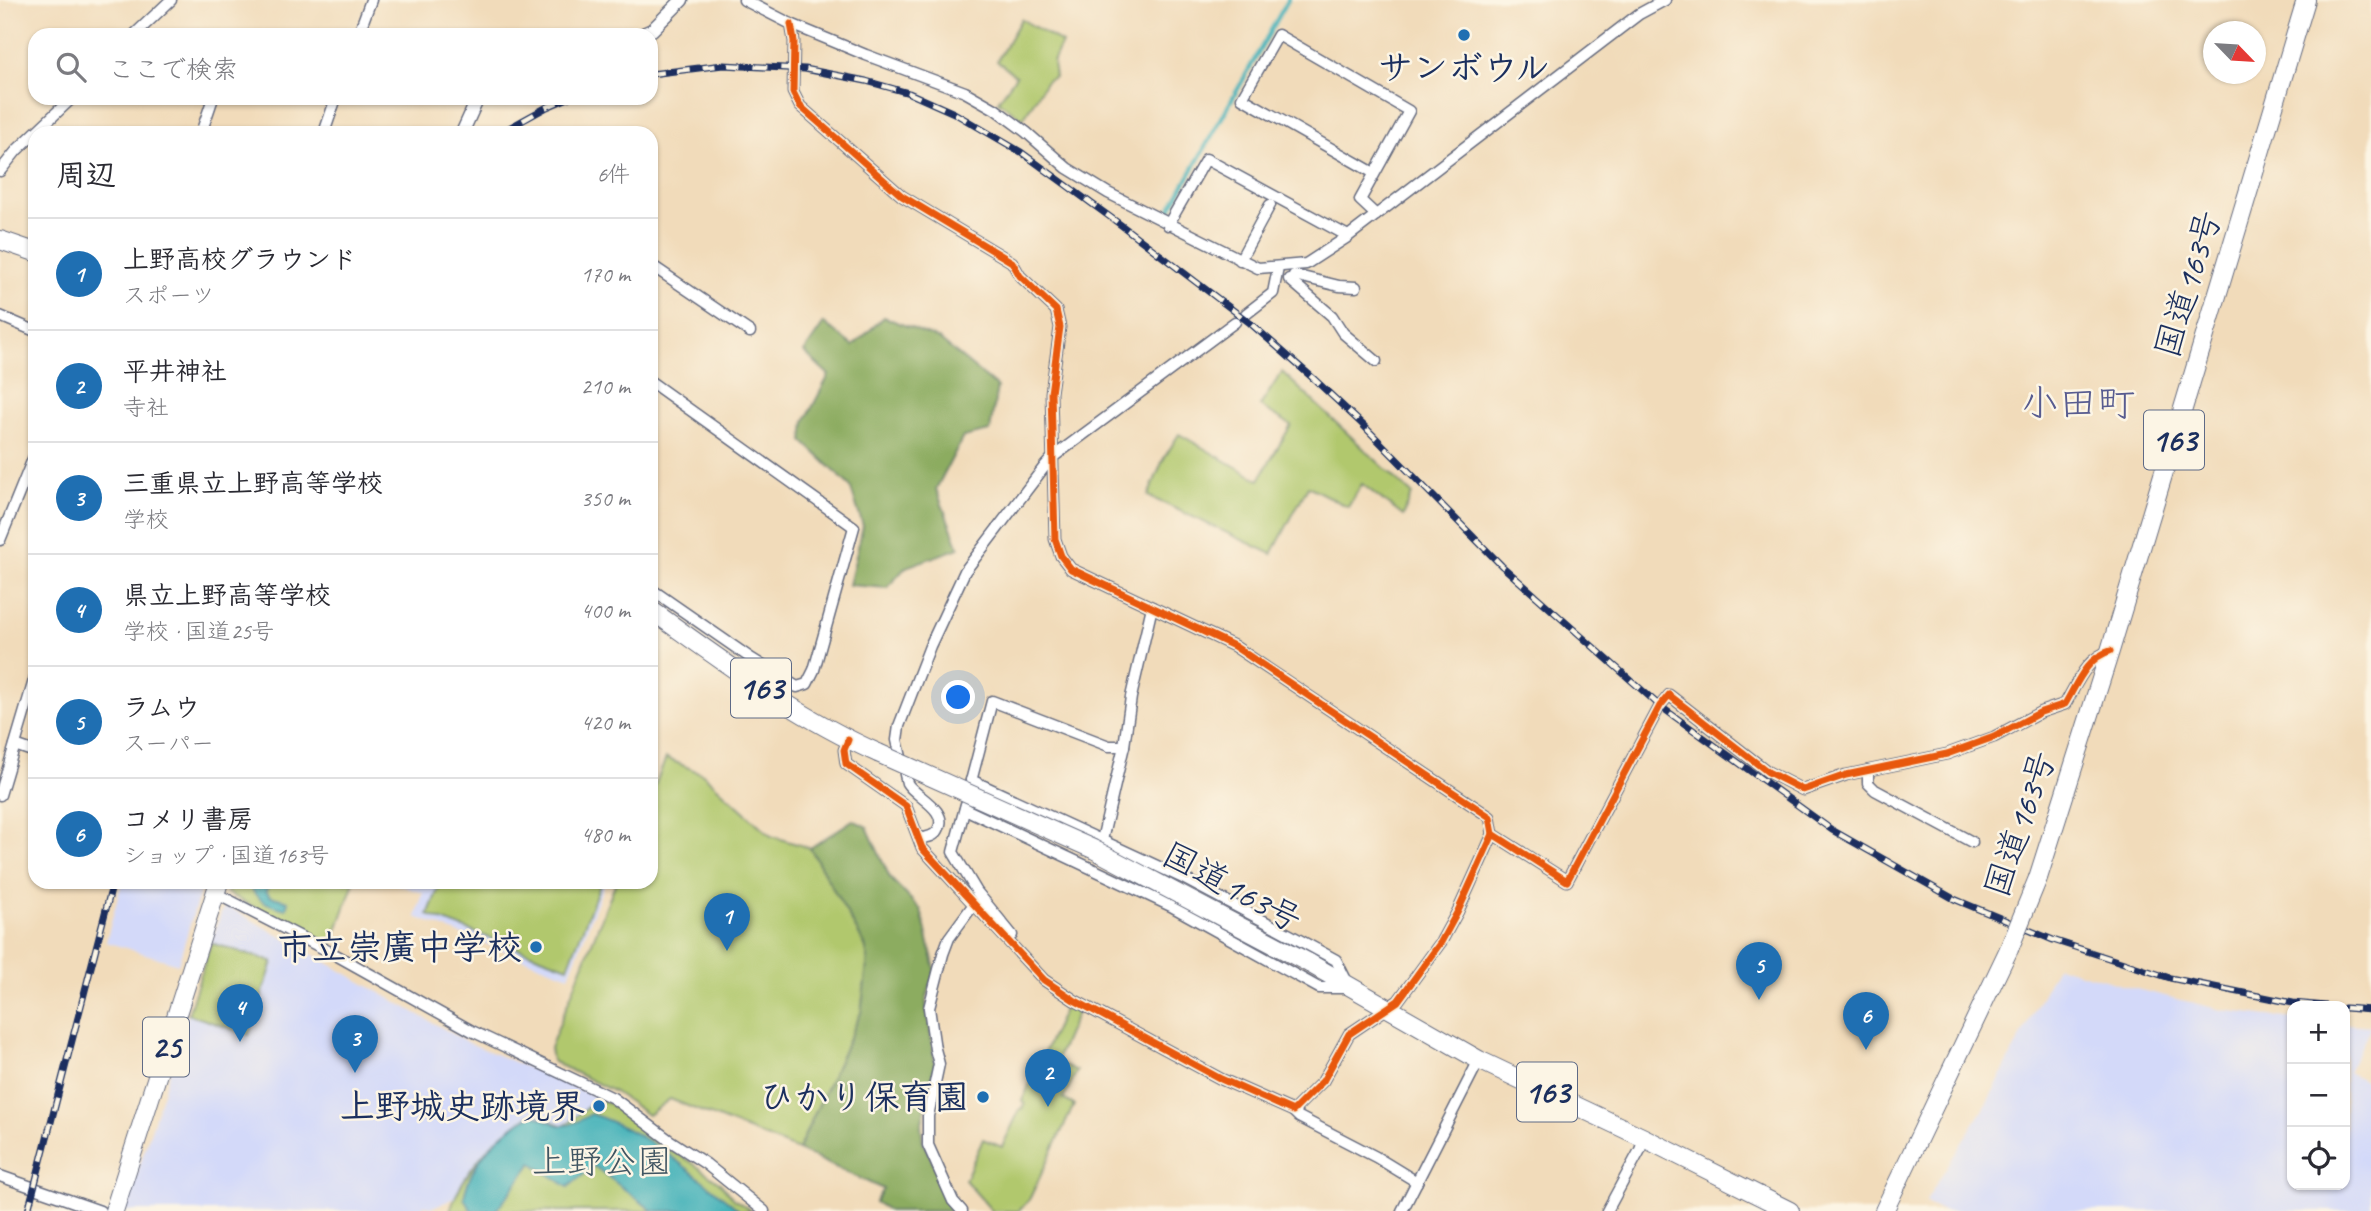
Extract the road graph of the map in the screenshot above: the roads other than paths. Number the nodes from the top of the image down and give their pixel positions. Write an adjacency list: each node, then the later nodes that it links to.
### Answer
1 (171, 0): 8 (street)
2 (371, 0): 9 (street)
3 (682, 0): 10 (street)
4 (744, 0): 7 (street)
5 (1665, 0): 23 (street)
6 (2306, 0): 48 (highway, 国道163号 / 163)
7 (791, 24): 24 (street); 42 (street)
8 (141, 28)
9 (361, 28)
10 (654, 28)
11 (65, 105): 15 (street)
12 (211, 105): 16 (street)
13 (334, 105): 17 (street)
14 (475, 105): 18 (street)
15 (42, 126)
16 (203, 126)
17 (326, 126)
18 (465, 126)
19 (28, 140): 20 (street)
20 (0, 171)
21 (1374, 173): 21 (street); 23 (street)
22 (1270, 205): 28 (street)
23 (1376, 215): 25 (street)
24 (1168, 225): 25 (street); 28 (street)
25 (1349, 236): 29 (street)
26 (0, 240): 27 (highway)
27 (28, 250)
28 (1240, 260): 30 (street)
29 (1306, 264): 30 (street); 32 (street)
30 (1278, 268): 34 (street)
31 (658, 270): 39 (street)
32 (1291, 277): 33 (street); 34 (street); 40 (street)
33 (1356, 287)
34 (1273, 293): 35 (street)
35 (1246, 314)
36 (0, 316): 38 (street)
37 (1235, 322): 42 (street)
38 (28, 328)
39 (750, 332)
40 (1376, 361)
41 (658, 387): 45 (street)
42 (1053, 457): 46 (street); 60 (street)
43 (28, 471): 44 (street)
44 (0, 540)
45 (658, 594)
46 (1152, 607): 52 (street); 59 (street)
47 (658, 615): 50 (highway, 国道163号 / 163)
48 (2110, 651): 54 (street); 81 (highway, 国道163号 / 163, bridge)
49 (28, 701): 51 (street)
50 (848, 740): 60 (street); 67 (highway, 国道163号 / 163, bridge)
51 (15, 745): 53 (street); 55 (street)
52 (1124, 746): 56 (street); 61 (street)
53 (28, 749)
54 (1868, 771): 59 (street); 62 (street)
55 (3, 775): 57 (street)
56 (971, 780): 58 (street); 61 (street)
57 (0, 794)
58 (965, 809): 66 (street); 67 (street)
59 (1493, 834): 68 (street)
60 (919, 838): 65 (street)
61 (1102, 840): 67 (street)
62 (1972, 842)
63 (216, 889): 75 (highway, 25)
64 (220, 889): 76 (street)
65 (974, 904): 66 (street); 77 (street)
66 (1022, 955): 70 (street)
67 (1350, 988): 68 (highway, 国道163号 / 163)
68 (1386, 1009): 69 (highway, 国道163号 / 163); 70 (street)
69 (1479, 1060): 71 (highway, 国道163号 / 163); 73 (street)
70 (1293, 1111): 73 (street)
71 (1644, 1138): 79 (street); 80 (highway, 国道163号 / 163)
72 (0, 1176): 74 (street)
73 (1417, 1182): 78 (street)
74 (100, 1211)
75 (114, 1211)
76 (764, 1211)
77 (962, 1211)
78 (1402, 1211)
79 (1608, 1211)
80 (1790, 1211)
81 (1884, 1211)

